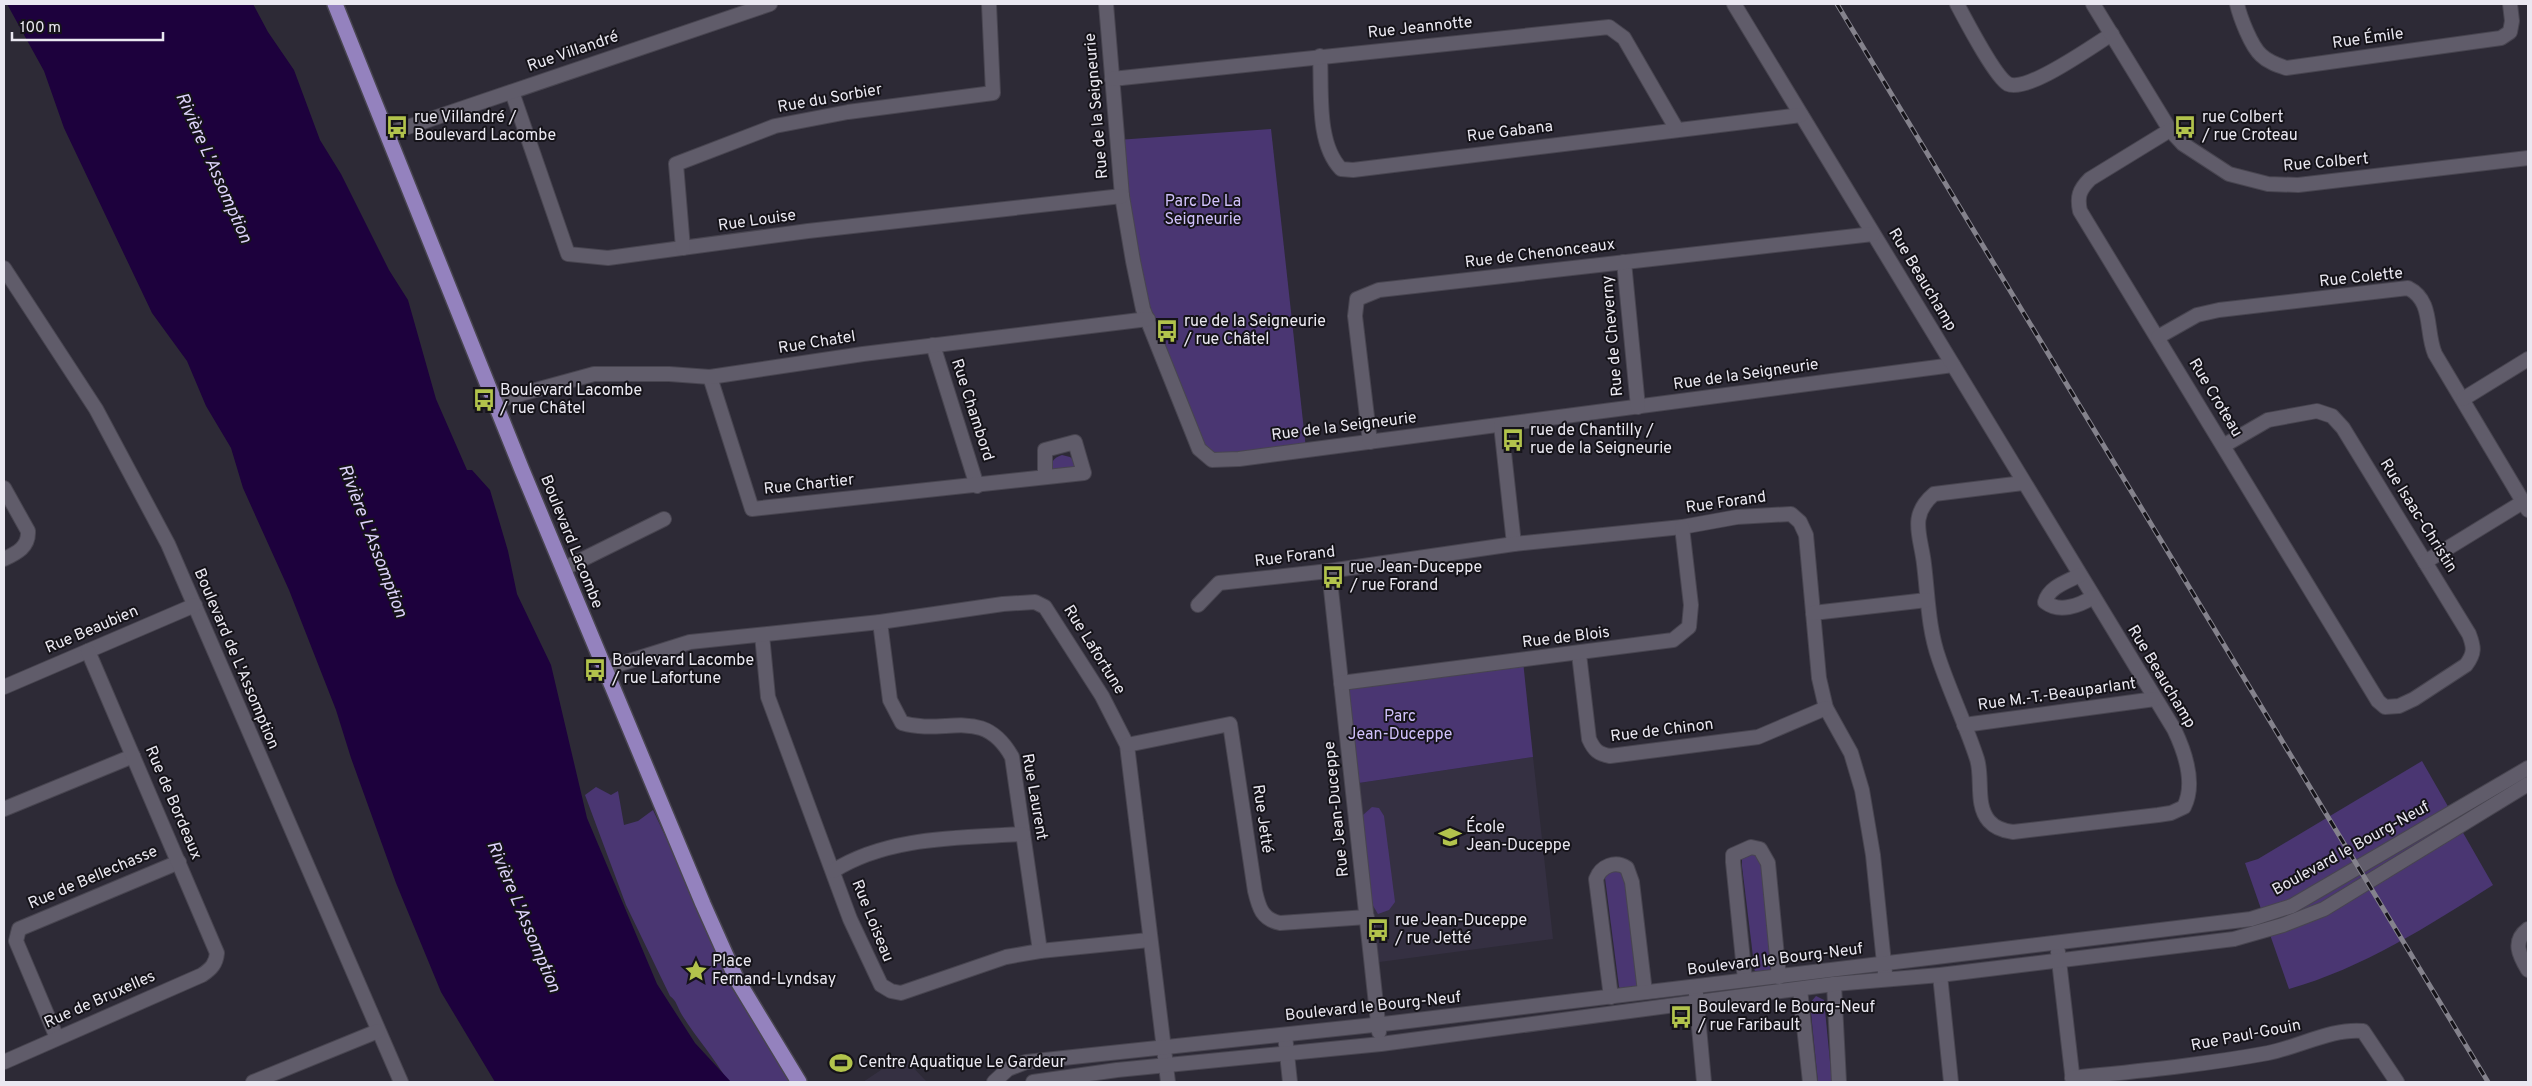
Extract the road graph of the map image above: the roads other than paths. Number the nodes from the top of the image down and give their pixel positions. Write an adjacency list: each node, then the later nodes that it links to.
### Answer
1 (335, 4): 17 (main road, Boulevard Lacombe)
2 (770, 4): 13 (street, Rue Villandré)
3 (989, 4): 21 (street, Rue du Sorbier)
4 (1106, 4): 12 (street, Rue de la Seigneurie)
5 (1734, 4): 14 (street, Rue Beauchamp)
6 (1956, 4): 10 (street)
7 (2093, 4): 10 (street, Rue Colbert)
8 (2237, 4): 9 (street, Rue Émile)
9 (2510, 4)
10 (2112, 34): 16 (street, Rue Colbert)
11 (1320, 56): 12 (street, Rue Jeannotte); 15 (street, Rue Jeannotte); 15 (street, Rue Gabana)
12 (1112, 80): 19 (street, Rue de la Seigneurie)
13 (512, 92): 17 (street, Rue Villandré); 21 (street, Rue Louise)
14 (1801, 115): 15 (street, Rue Gabana); 20 (street, Rue Beauchamp)
15 (1676, 128)
16 (2170, 130): 18 (street, Rue Colbert); 25 (street, Rue Croteau)
17 (387, 134): 31 (main road, Boulevard Lacombe)
18 (2528, 158)
19 (1122, 196): 21 (street, Rue Louise); 24 (street, Rue de la Seigneurie)
20 (1873, 234): 22 (street, Rue de Chenonceaux); 28 (street, Rue Beauchamp)
21 (683, 248)
22 (1624, 262): 32 (street, Rue de Cheverny); 34 (street, Rue de Chenonceaux)
23 (4, 268): 52 (street, Boulevard de L'Assomption)
24 (1148, 319): 26 (street, Rue Chatel); 34 (street, Rue de la Seigneurie)
25 (2158, 338): 30 (street, Rue Colette); 35 (street, Rue Croteau)
26 (933, 345): 29 (street, Rue Chatel); 38 (street, Rue Chambord)
27 (2528, 359): 30 (street)
28 (1952, 365): 32 (street, Rue de la Seigneurie); 37 (street, Rue Beauchamp)
29 (710, 377): 31 (street, Rue Chatel); 38 (street, Rue Chartier)
30 (2463, 399): 40 (street, Rue Colette)
31 (495, 401): 46 (main road, Boulevard Lacombe)
32 (1638, 406): 33 (street, Rue de la Seigneurie)
33 (1500, 425): 34 (street, Rue de la Seigneurie); 43 (street)
34 (1370, 442)
35 (2223, 446): 45 (street, Rue Isaac-Christin); 62 (street, Rue Croteau)
36 (1045, 477): 38 (street)
37 (2023, 482): 48 (street, Rue Beauchamp); 50 (street)
38 (977, 486)
39 (4, 488): 44 (street)
40 (2526, 506): 45 (street)
41 (664, 519): 46 (street)
42 (1682, 526): 43 (street, Rue Forand); 53 (street, Rue Forand); 57 (street, Rue de Blois)
43 (1514, 544): 47 (street, Rue Forand)
44 (4, 559)
45 (2425, 562): 62 (street, Rue Isaac-Christin)
46 (563, 569): 58 (main road, Boulevard Lacombe)
47 (1329, 570): 51 (street, Rue Forand); 59 (street, Rue Jean-Duceppe)
48 (2080, 575): 49 (street, Rue Beauchamp); 49 (street)
49 (2093, 597): 61 (street, Rue Beauchamp)
50 (1927, 600): 53 (street); 64 (street)
51 (1198, 605)
52 (195, 606): 56 (street, Rue Beaubien); 93 (street, Boulevard de L'Assomption)
53 (1813, 613): 63 (street, Rue Forand)
54 (880, 622): 55 (street, Rue Lafortune); 65 (street, Rue Lafortune); 70 (street, Rue Laurent)
55 (762, 635): 58 (street, Rue Lafortune); 72 (street, Rue Loiseau)
56 (88, 651): 60 (street, Rue Beaubien); 66 (street, Rue de Bordeaux)
57 (1580, 654): 59 (street, Rue de Blois); 63 (street, Rue de Chinon)
58 (604, 669): 105 (main road, Boulevard Lacombe)
59 (1341, 683): 73 (street, Rue Jean-Duceppe)
60 (4, 687)
61 (2155, 699): 64 (street, Rue M.-T.-Beauparlant); 64 (street, Rue Beauchamp)
62 (2391, 707)
63 (1826, 708): 79 (street, Rue Forand)
64 (1964, 725)
65 (1127, 745): 73 (street, Rue Jetté); 75 (street, Rue Lafortune)
66 (133, 756): 69 (street); 71 (street, Rue de Bordeaux)
67 (2528, 768): 76 (street, Boulevard le Bourg-Neuf)
68 (2528, 784): 78 (street, Boulevard le Bourg-Neuf)
69 (4, 809)
70 (1024, 834): 72 (street); 77 (street, Rue Laurent)
71 (178, 862): 80 (street, Rue de Bordeaux); 95 (street, Rue de Bellechasse)
72 (833, 871): 77 (street, Rue Loiseau)
73 (1367, 918): 92 (street, Rue Jean-Duceppe)
74 (2528, 929): 81 (street)
75 (1149, 940): 77 (street, Rue Loiseau); 97 (street, Rue Lafortune)
76 (2056, 944): 78 (street); 79 (street, Boulevard le Bourg-Neuf)
77 (1040, 951)
78 (2058, 960): 82 (street, Boulevard le Bourg-Neuf); 102 (street)
79 (1884, 964): 83 (street, Boulevard le Bourg-Neuf); 84 (street, Rue Forand)
80 (210, 969): 95 (street, Rue de Bruxelles)
81 (2528, 970)
82 (1940, 975): 84 (street, Boulevard le Bourg-Neuf); 113 (street)
83 (1779, 977): 85 (street, Boulevard le Bourg-Neuf); 85 (street)
84 (1886, 979): 86 (street, Boulevard le Bourg-Neuf)
85 (1745, 980): 87 (street, Boulevard le Bourg-Neuf)
86 (1834, 984): 88 (street, Boulevard le Bourg-Neuf); 112 (street)
87 (1695, 986): 89 (street, Boulevard le Bourg-Neuf); 91 (street)
88 (1800, 989): 91 (street, Boulevard le Bourg-Neuf); 111 (street)
89 (1645, 992): 90 (street, Boulevard le Bourg-Neuf); 90 (street)
90 (1611, 997): 92 (street, Boulevard le Bourg-Neuf)
91 (1696, 1003): 96 (street, Boulevard le Bourg-Neuf); 110 (street)
92 (1378, 1025): 94 (street, Boulevard le Bourg-Neuf); 96 (street, Rue Jean-Duceppe)
93 (378, 1030): 101 (street); 104 (street, Boulevard de L'Assomption)
94 (1285, 1035): 97 (street, Boulevard le Bourg-Neuf); 98 (street)
95 (57, 1038): 99 (street, Rue de Bruxelles)
96 (1381, 1044): 98 (street, Boulevard le Bourg-Neuf)
97 (1163, 1047): 100 (street, Rue Lafortune); 106 (street, Boulevard le Bourg-Neuf)
98 (1287, 1054): 100 (street, Boulevard le Bourg-Neuf); 109 (street)
99 (4, 1062)
100 (1165, 1065): 107 (street, Boulevard le Bourg-Neuf); 108 (street, Rue Lafortune)
101 (277, 1078): 103 (street)
102 (2072, 1080): 114 (street, Rue Paul-Gouin)
103 (253, 1082)
104 (401, 1082)
105 (799, 1082)
106 (994, 1082)
107 (1033, 1082)
108 (1168, 1082)
109 (1290, 1082)
110 (1704, 1082)
111 (1810, 1082)
112 (1840, 1082)
113 (1951, 1082)
114 (2397, 1082)

